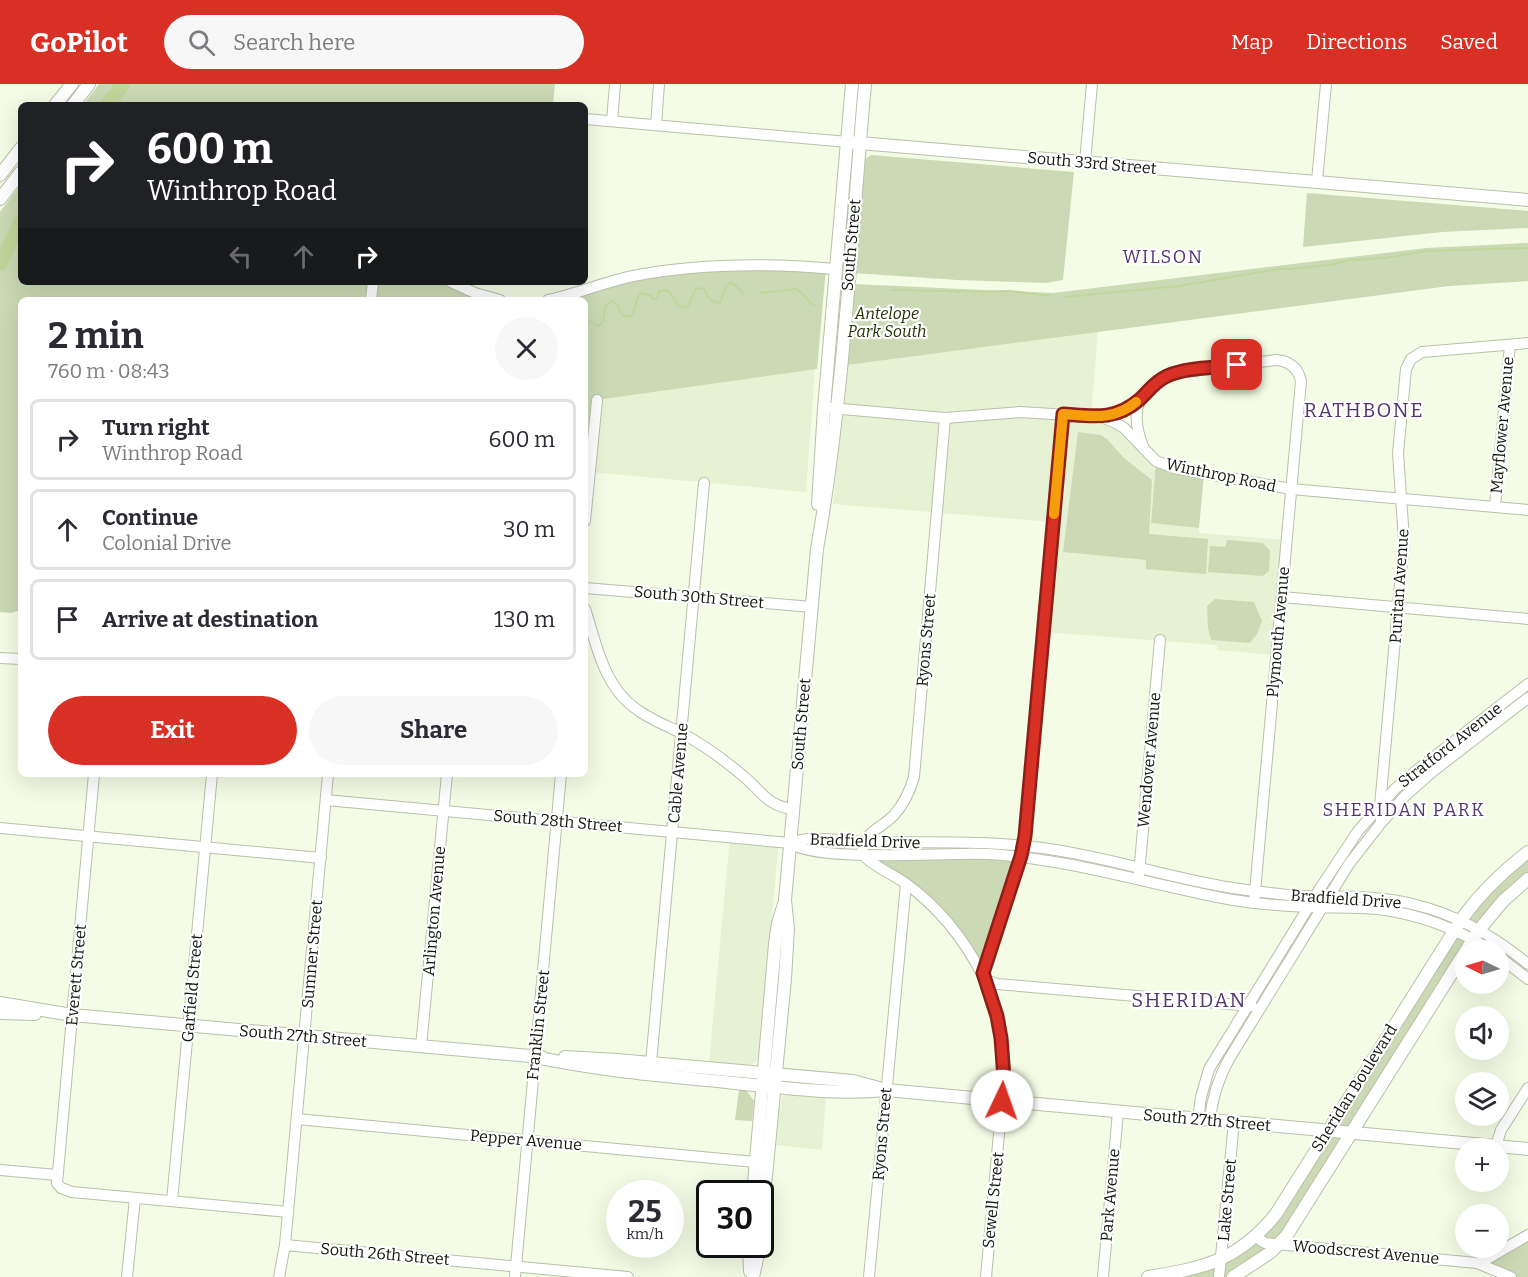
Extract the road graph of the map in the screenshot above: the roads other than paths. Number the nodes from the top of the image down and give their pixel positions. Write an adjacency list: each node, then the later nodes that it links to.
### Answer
1 (615, 84): 10 (street)
2 (659, 84): 11 (street)
3 (852, 84): 12 (main road, South Street)
4 (865, 84): 12 (main road, South Street)
5 (1092, 84): 14 (street)
6 (1326, 84): 17 (street)
7 (74, 90): 8 (main road)
8 (59, 102)
9 (588, 119): 10 (street, South 33rd Street)
10 (612, 121): 11 (street, South 33rd Street)
11 (656, 124): 12 (street, South 33rd Street)
12 (854, 142): 14 (main road, South 33rd Street); 20 (main road, South Street); 28 (main road, South Street)
13 (18, 152): 15 (main road)
14 (1085, 162): 17 (main road, South 33rd Street)
15 (0, 175)
16 (18, 176): 18 (main road)
17 (1317, 181): 19 (main road, South 33rd Street)
18 (1, 198)
19 (1528, 200)
20 (835, 269): 23 (street); 28 (main road, South Street)
21 (458, 285): 22 (street)
22 (489, 297)
23 (559, 297)
24 (1528, 343): 25 (street)
25 (1510, 345): 36 (street, Puritan Avenue); 37 (street, Mayflower Avenue)
26 (1142, 398): 30 (street); 32 (street); 34 (street, Plymouth Avenue)
27 (597, 400): 35 (street)
28 (830, 408): 31 (street, Winthrop Road); 42 (main road, South Street)
29 (1063, 414): 30 (street, Winthrop Road); 31 (street, Winthrop Road); 69 (street)
30 (1101, 417): 32 (street, Winthrop Road)
31 (945, 418): 66 (street, Ryons Street)
32 (1144, 449): 34 (street, Winthrop Road)
33 (704, 483): 40 (street, Cable Avenue)
34 (1292, 489): 36 (street, Winthrop Road); 41 (street, Plymouth Avenue)
35 (588, 491)
36 (1400, 498): 37 (street, Winthrop Road); 43 (street, Puritan Avenue)
37 (1495, 506): 38 (street, Winthrop Road)
38 (1528, 510)
39 (588, 588): 40 (street, South 30th Street)
40 (694, 597): 42 (street, South 30th Street); 51 (street, Cable Avenue)
41 (1282, 597): 43 (street); 79 (street, Plymouth Avenue)
42 (812, 607): 59 (main road, South Street)
43 (1398, 607): 45 (street); 58 (street, Puritan Avenue)
44 (588, 618): 51 (street)
45 (1528, 619)
46 (1160, 640): 73 (street, Wendover Avenue)
47 (0, 658): 48 (street)
48 (18, 659)
49 (1528, 684): 58 (street, Stratford Avenue)
50 (1528, 698): 62 (street, Stratford Avenue)
51 (682, 733): 59 (street); 64 (street, Cable Avenue)
52 (94, 777): 65 (street, Everett Street)
53 (212, 777): 68 (street, Garfield Street)
54 (328, 777): 57 (street, Sumner Street)
55 (447, 777): 60 (street, Arlington Avenue)
56 (561, 777): 61 (street, Franklin Street)
57 (326, 800): 60 (street, South 28th Street); 72 (street, Sumner Street)
58 (1380, 806): 62 (street, Puritan Avenue); 77 (street, Stratford Avenue)
59 (794, 809): 67 (main road, South Street)
60 (443, 810): 61 (street, South 28th Street); 96 (street, Arlington Avenue)
61 (557, 821): 64 (street, South 28th Street); 97 (street, Franklin Street)
62 (1381, 823): 78 (street, Stratford Avenue)
63 (0, 828): 65 (street)
64 (673, 832): 67 (street, South 28th Street); 98 (street, Cable Avenue)
65 (88, 836): 68 (street); 93 (street, Everett Street)
66 (862, 842): 67 (street, Bradfield Drive); 69 (street, Bradfield Drive); 71 (street)
67 (790, 843): 71 (street, Bradfield Drive); 99 (main road, South Street)
68 (205, 847): 72 (street); 94 (street, Garfield Street)
69 (1022, 851): 71 (street, Bradfield Drive); 73 (street, Bradfield Drive); 75 (street, Bradfield Drive); 87 (street)
70 (1528, 852): 82 (main road, Sheridan Boulevard)
71 (862, 854): 76 (street, Sewell Street)
72 (321, 858): 95 (street, Sumner Street)
73 (1140, 868): 75 (street, Wendover Avenue); 79 (street, Bradfield Drive)
74 (1528, 879): 83 (main road, Sheridan Boulevard)
75 (1139, 880): 79 (street, Bradfield Drive)
76 (906, 884): 87 (street, Sewell Street); 101 (street, Ryons Street)
77 (1315, 896): 78 (street, Bradfield Drive); 79 (street, Bradfield Drive); 80 (street, Stratford Avenue)
78 (1329, 896): 81 (street, Stratford Avenue); 82 (street, Bradfield Drive)
79 (1254, 897): 80 (street, Bradfield Drive)
80 (1308, 907): 81 (street, Bradfield Drive); 90 (street, Stratford Avenue)
81 (1321, 908): 82 (street, Bradfield Drive); 91 (street, Stratford Avenue)
82 (1458, 925): 83 (street, Bradfield Drive); 107 (main road, Sheridan Boulevard)
83 (1476, 935): 84 (street, Bradfield Drive); 86 (street, Bradfield Drive); 108 (main road, Sheridan Boulevard)
84 (1481, 940)
85 (1509, 964): 88 (street)
86 (1528, 964)
87 (984, 979): 90 (street); 102 (street, Sewell Street)
88 (1528, 979)
89 (0, 1003): 93 (main road, South 27th Street)
90 (1248, 1005): 91 (street); 105 (street, Stratford Avenue)
91 (1260, 1007): 105 (street, Stratford Avenue)
92 (0, 1013): 93 (main road, South 27th Street)
93 (72, 1015): 94 (main road, South 27th Street); 116 (street, Everett Street)
94 (188, 1025): 95 (main road, South 27th Street); 120 (street, Garfield Street)
95 (304, 1036): 96 (main road, South 27th Street); 104 (street, Sumner Street)
96 (421, 1047): 97 (main road, South 27th Street)
97 (535, 1058): 98 (main road, South 27th Street); 99 (main road, South 27th Street); 110 (street, Franklin Street)
98 (651, 1063): 99 (main road, South 27th Street)
99 (770, 1080): 101 (main road, South 27th Street); 114 (main road, South Street); 118 (main road, South Street)
100 (1528, 1088): 109 (street)
101 (886, 1090): 102 (main road, South 27th Street); 135 (street, Ryons Street)
102 (1002, 1101): 103 (main road, South 27th Street); 136 (street, Sewell Street)
103 (1118, 1112): 105 (main road, South 27th Street); 137 (street, Park Avenue)
104 (297, 1119): 110 (street, Pepper Avenue); 121 (street, Sumner Street)
105 (1204, 1120): 106 (main road, South 27th Street)
106 (1234, 1122): 107 (main road, South 27th Street); 128 (street, Lake Street)
107 (1327, 1131): 108 (main road, South 27th Street); 123 (main road, Sheridan Boulevard)
108 (1352, 1133): 111 (main road, South 27th Street); 124 (main road, Sheridan Boulevard)
109 (1498, 1138)
110 (527, 1140): 114 (street, Pepper Avenue); 130 (street, Franklin Street)
111 (1455, 1142)
112 (1509, 1147): 113 (main road, South 27th Street)
113 (1528, 1149)
114 (755, 1162): 117 (main road, South Street)
115 (0, 1170): 116 (street)
116 (57, 1175): 119 (street)
117 (754, 1180)
118 (764, 1180)
119 (135, 1198): 120 (street); 131 (street)
120 (172, 1201): 121 (street)
121 (288, 1212): 125 (street, Sumner Street)
122 (1528, 1235): 129 (street)
123 (1256, 1237): 124 (street, Woodscrest Avenue); 128 (main road, Sheridan Boulevard)
124 (1279, 1244): 129 (street, Woodscrest Avenue); 140 (main road, Sheridan Boulevard)
125 (285, 1245): 130 (street, South 26th Street); 132 (street, Sumner Street)
126 (750, 1258): 134 (main road)
127 (757, 1258): 134 (main road)
128 (1221, 1260): 138 (main road, Sheridan Boulevard); 139 (street, Lake Street)
129 (1477, 1263): 141 (street, Woodscrest Avenue)
130 (516, 1272): 133 (street, South 26th Street)
131 (128, 1277)
132 (279, 1277)
133 (628, 1277)
134 (752, 1277)
135 (869, 1277)
136 (986, 1277)
137 (1103, 1277)
138 (1148, 1277)
139 (1220, 1277)
140 (1233, 1277)
141 (1511, 1277)

